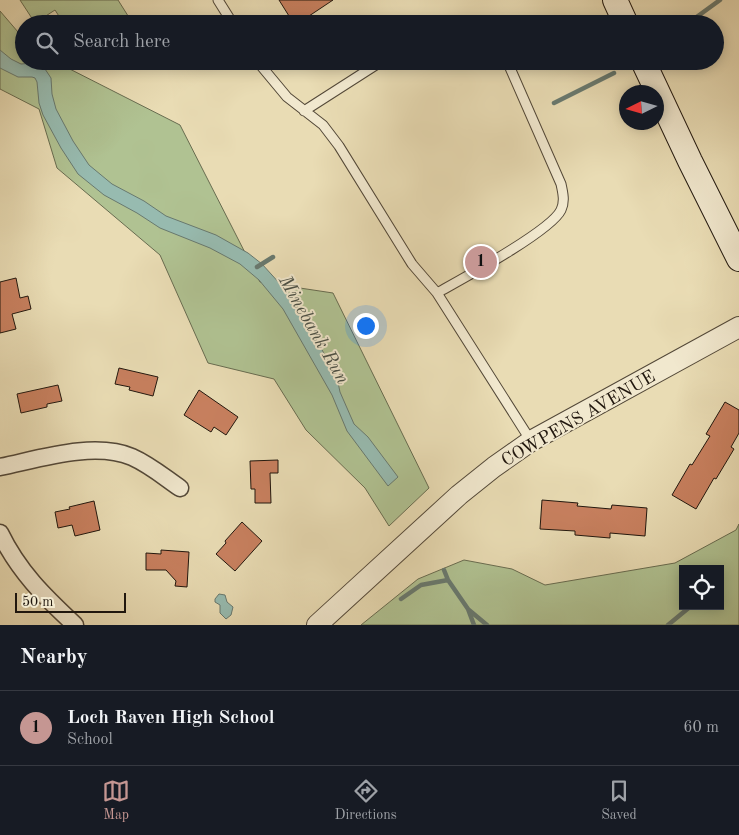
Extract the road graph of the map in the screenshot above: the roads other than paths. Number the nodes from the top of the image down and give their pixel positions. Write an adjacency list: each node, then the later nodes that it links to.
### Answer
1 (218, 0): 3 (lane)
2 (615, 0): 4 (main road)
3 (227, 15)
4 (622, 15)
5 (264, 70): 9 (lane)
6 (368, 70): 9 (lane)
7 (510, 70): 11 (lane)
8 (647, 70): 10 (main road)
9 (304, 111): 11 (lane)
10 (739, 259)
11 (437, 293): 13 (lane)
12 (739, 327): 13 (street, COWPENS AVENUE)
13 (531, 441): 18 (street, COWPENS AVENUE)
14 (0, 467): 15 (street)
15 (180, 488)
16 (0, 533): 17 (street)
17 (75, 625)
18 (317, 625)

